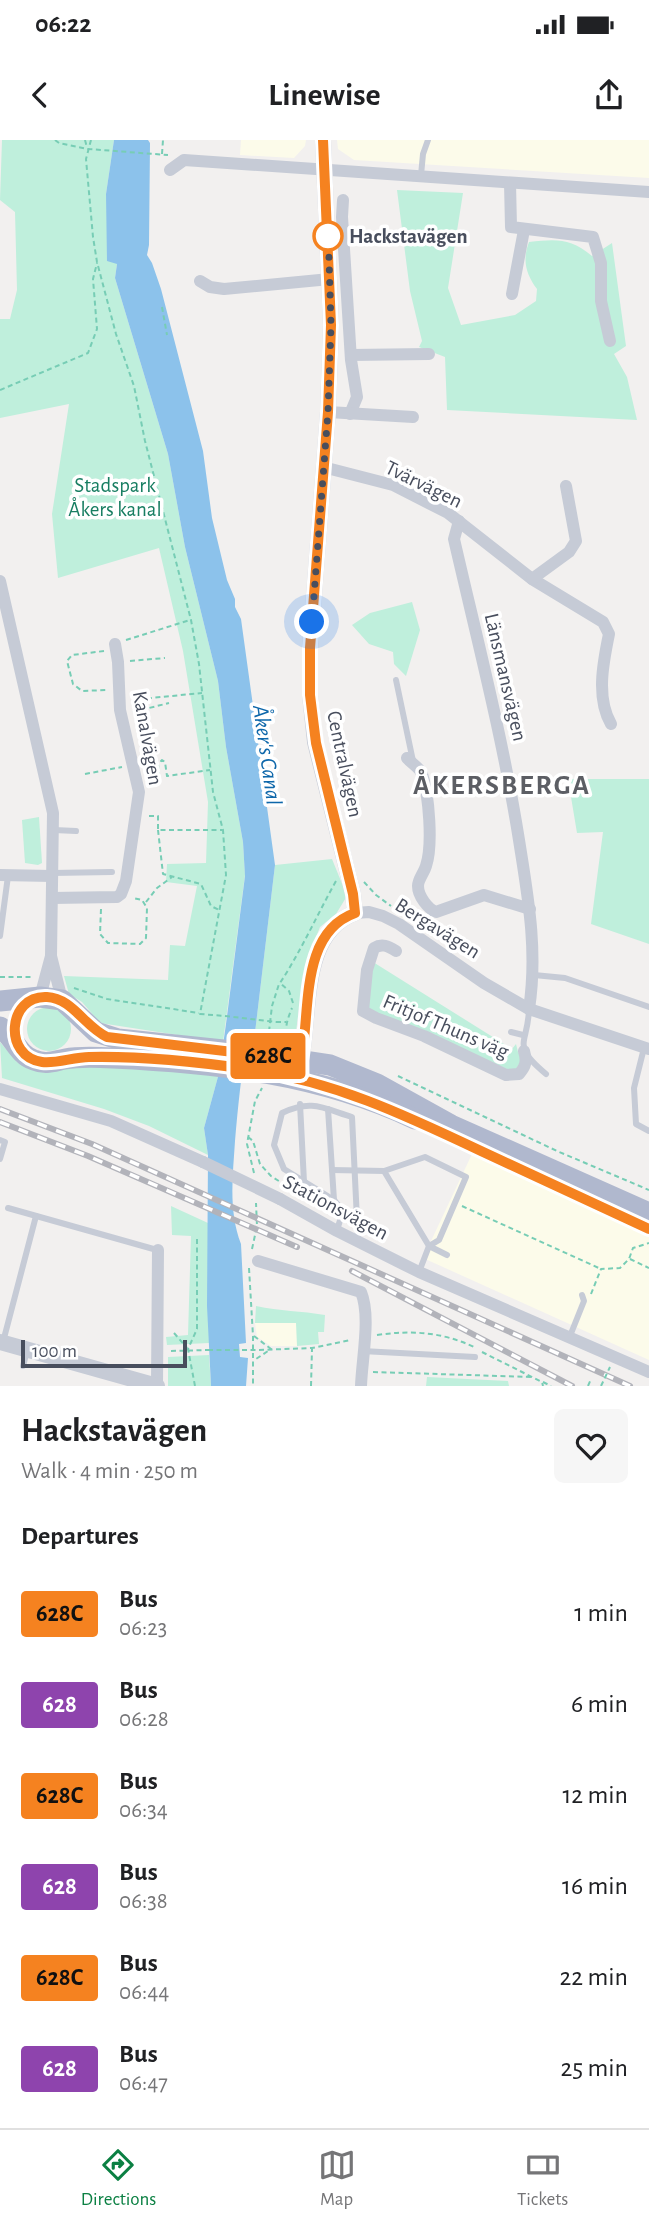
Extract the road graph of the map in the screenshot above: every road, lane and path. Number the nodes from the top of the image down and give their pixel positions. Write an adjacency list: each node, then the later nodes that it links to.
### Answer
1 (55, 140): 7 (path)
2 (85, 140): 7 (path)
3 (91, 140): 7 (path)
4 (163, 140): 9 (path)
5 (323, 140): 11 (street, Centralvägen)
6 (428, 140): 12 (lane)
7 (88, 149): 8 (path); 17 (path)
8 (157, 155)
9 (162, 155)
10 (170, 170): 11 (street)
11 (325, 171): 12 (street); 18 (street, Centralvägen)
12 (421, 177): 13 (street)
13 (510, 183): 14 (street); 16 (street)
14 (649, 192)
15 (344, 200): 25 (street)
16 (524, 230): 20 (street); 23 (street)
17 (97, 262): 26 (path); 35 (path)
18 (330, 279): 19 (street); 27 (street, Centralvägen)
19 (200, 281)
20 (512, 294)
21 (162, 307): 22 (path)
22 (167, 335)
23 (610, 341)
24 (429, 354): 25 (street)
25 (351, 355): 28 (street)
26 (0, 390)
27 (328, 412): 28 (street); 30 (street, Centralvägen)
28 (351, 414): 29 (street)
29 (413, 417)
30 (323, 467): 32 (street, Tvärvägen); 60 (street, Centralvägen)
31 (566, 486): 33 (street)
32 (459, 521): 33 (street, Tvärvägen); 65 (street, Länsmansvägen)
33 (532, 579): 43 (street, Tvärvägen)
34 (0, 581): 54 (street)
35 (191, 620): 36 (path); 41 (path)
36 (115, 646): 38 (street, Kanalvägen); 40 (path)
37 (165, 658): 38 (path)
38 (118, 662): 40 (street, Kanalvägen)
39 (396, 680): 44 (lane)
40 (119, 690): 45 (street, Kanalvägen)
41 (202, 693): 42 (path); 46 (path)
42 (169, 703)
43 (611, 724)
44 (410, 762): 65 (street)
45 (133, 765): 47 (path); 50 (street, Kanalvägen)
46 (211, 770): 48 (path); 53 (path)
47 (85, 774)
48 (167, 776): 49 (path); 49 (path)
49 (159, 777): 50 (path)
50 (136, 783): 51 (street, Kanalvägen)
51 (136, 816): 52 (path); 61 (street, Kanalvägen)
52 (158, 830): 53 (path); 59 (path)
53 (223, 830): 66 (path)
54 (54, 831): 55 (lane); 57 (street)
55 (76, 831)
56 (112, 872): 57 (lane)
57 (52, 874): 58 (street); 63 (street)
58 (4, 876): 69 (lane)
59 (173, 876): 64 (path); 66 (path)
60 (349, 877): 67 (path); 68 (street, Centralvägen); 73 (path)
61 (121, 894): 62 (street); 64 (path)
62 (101, 897): 63 (street); 64 (path)
63 (52, 898): 74 (street)
64 (145, 904)
65 (530, 909): 71 (street, Länsmansvägen)
66 (220, 910): 79 (path)
67 (397, 910)
68 (355, 913): 78 (street, Bergavägen); 86 (street)
69 (0, 936)
70 (396, 951): 85 (street, Fritjof Thuns väg)
71 (534, 975): 77 (lane); 78 (street, Länsmansvägen)
72 (0, 978): 74 (path)
73 (280, 983): 80 (path); 88 (path)
74 (44, 987): 75 (main road); 76 (main road); 79 (path); 82 (main road)
75 (0, 1001)
76 (67, 1004): 87 (main road); 89 (main road)
77 (649, 1007)
78 (528, 1009): 83 (lane, Fritjof Thuns väg); 84 (street, Bergavägen)
79 (200, 1014): 80 (path, bridge)
80 (286, 1022): 86 (path)
81 (511, 1032): 83 (lane, Fritjof Thuns väg)
82 (7, 1034): 89 (main road)
83 (523, 1035): 85 (lane, Fritjof Thuns väg)
84 (647, 1049): 96 (lane)
85 (524, 1051): 91 (lane)
86 (302, 1053): 88 (main road); 111 (main road)
87 (216, 1057): 88 (main road); 89 (main road)
88 (256, 1057): 113 (main road)
89 (63, 1059)
90 (390, 1073): 105 (path)
91 (546, 1074)
92 (264, 1084): 97 (path)
93 (0, 1089): 114 (street, Stationsvägen, bridge)
94 (300, 1104): 95 (lane); 104 (lane); 104 (lane)
95 (328, 1109): 100 (lane); 101 (lane)
96 (649, 1131)
97 (247, 1137): 103 (path); 108 (path)
98 (0, 1140): 99 (lane)
99 (0, 1159)
100 (332, 1170): 101 (lane); 106 (lane)
101 (356, 1170): 102 (lane); 116 (lane)
102 (384, 1171): 118 (lane); 118 (lane)
103 (256, 1180)
104 (304, 1182): 106 (lane)
105 (649, 1190)
106 (334, 1200): 114 (lane)
107 (256, 1203): 121 (path)
108 (312, 1203)
109 (459, 1205): 124 (path)
110 (8, 1208): 112 (lane)
111 (649, 1213)
112 (36, 1216): 119 (lane); 128 (lane)
113 (649, 1229)
114 (337, 1231): 116 (street, Stationsvägen)
115 (197, 1236): 135 (path)
116 (358, 1242): 125 (street, Stationsvägen)
117 (649, 1243): 122 (path)
118 (429, 1246): 120 (lane); 125 (lane)
119 (158, 1250): 138 (street)
120 (447, 1255)
121 (253, 1257): 130 (path); 137 (street)
122 (629, 1259): 123 (path); 124 (path)
123 (649, 1268)
124 (601, 1269): 126 (path)
125 (419, 1272): 131 (street, Stationsvägen)
126 (591, 1294)
127 (582, 1295): 131 (lane)
128 (4, 1324): 132 (lane)
129 (174, 1333): 135 (path)
130 (253, 1336): 140 (path); 140 (path)
131 (570, 1336): 144 (street, Stationsvägen)
132 (1, 1342): 134 (street)
133 (312, 1348): 151 (path)
134 (28, 1349): 141 (lane); 148 (street)
135 (188, 1349): 136 (path, bridge); 138 (path); 149 (path)
136 (259, 1350)
137 (362, 1351): 139 (lane); 143 (street)
138 (156, 1352): 148 (street)
139 (475, 1357)
140 (254, 1360): 150 (path)
141 (23, 1366)
142 (610, 1367): 155 (path, bridge)
143 (361, 1371): 145 (path); 152 (street)
144 (649, 1373)
145 (532, 1377)
146 (591, 1379): 154 (path)
147 (542, 1382): 153 (path)
148 (157, 1385)
149 (195, 1386)
150 (254, 1386)
151 (311, 1386)
152 (361, 1386)
153 (551, 1386)
154 (588, 1386)
155 (601, 1386)

